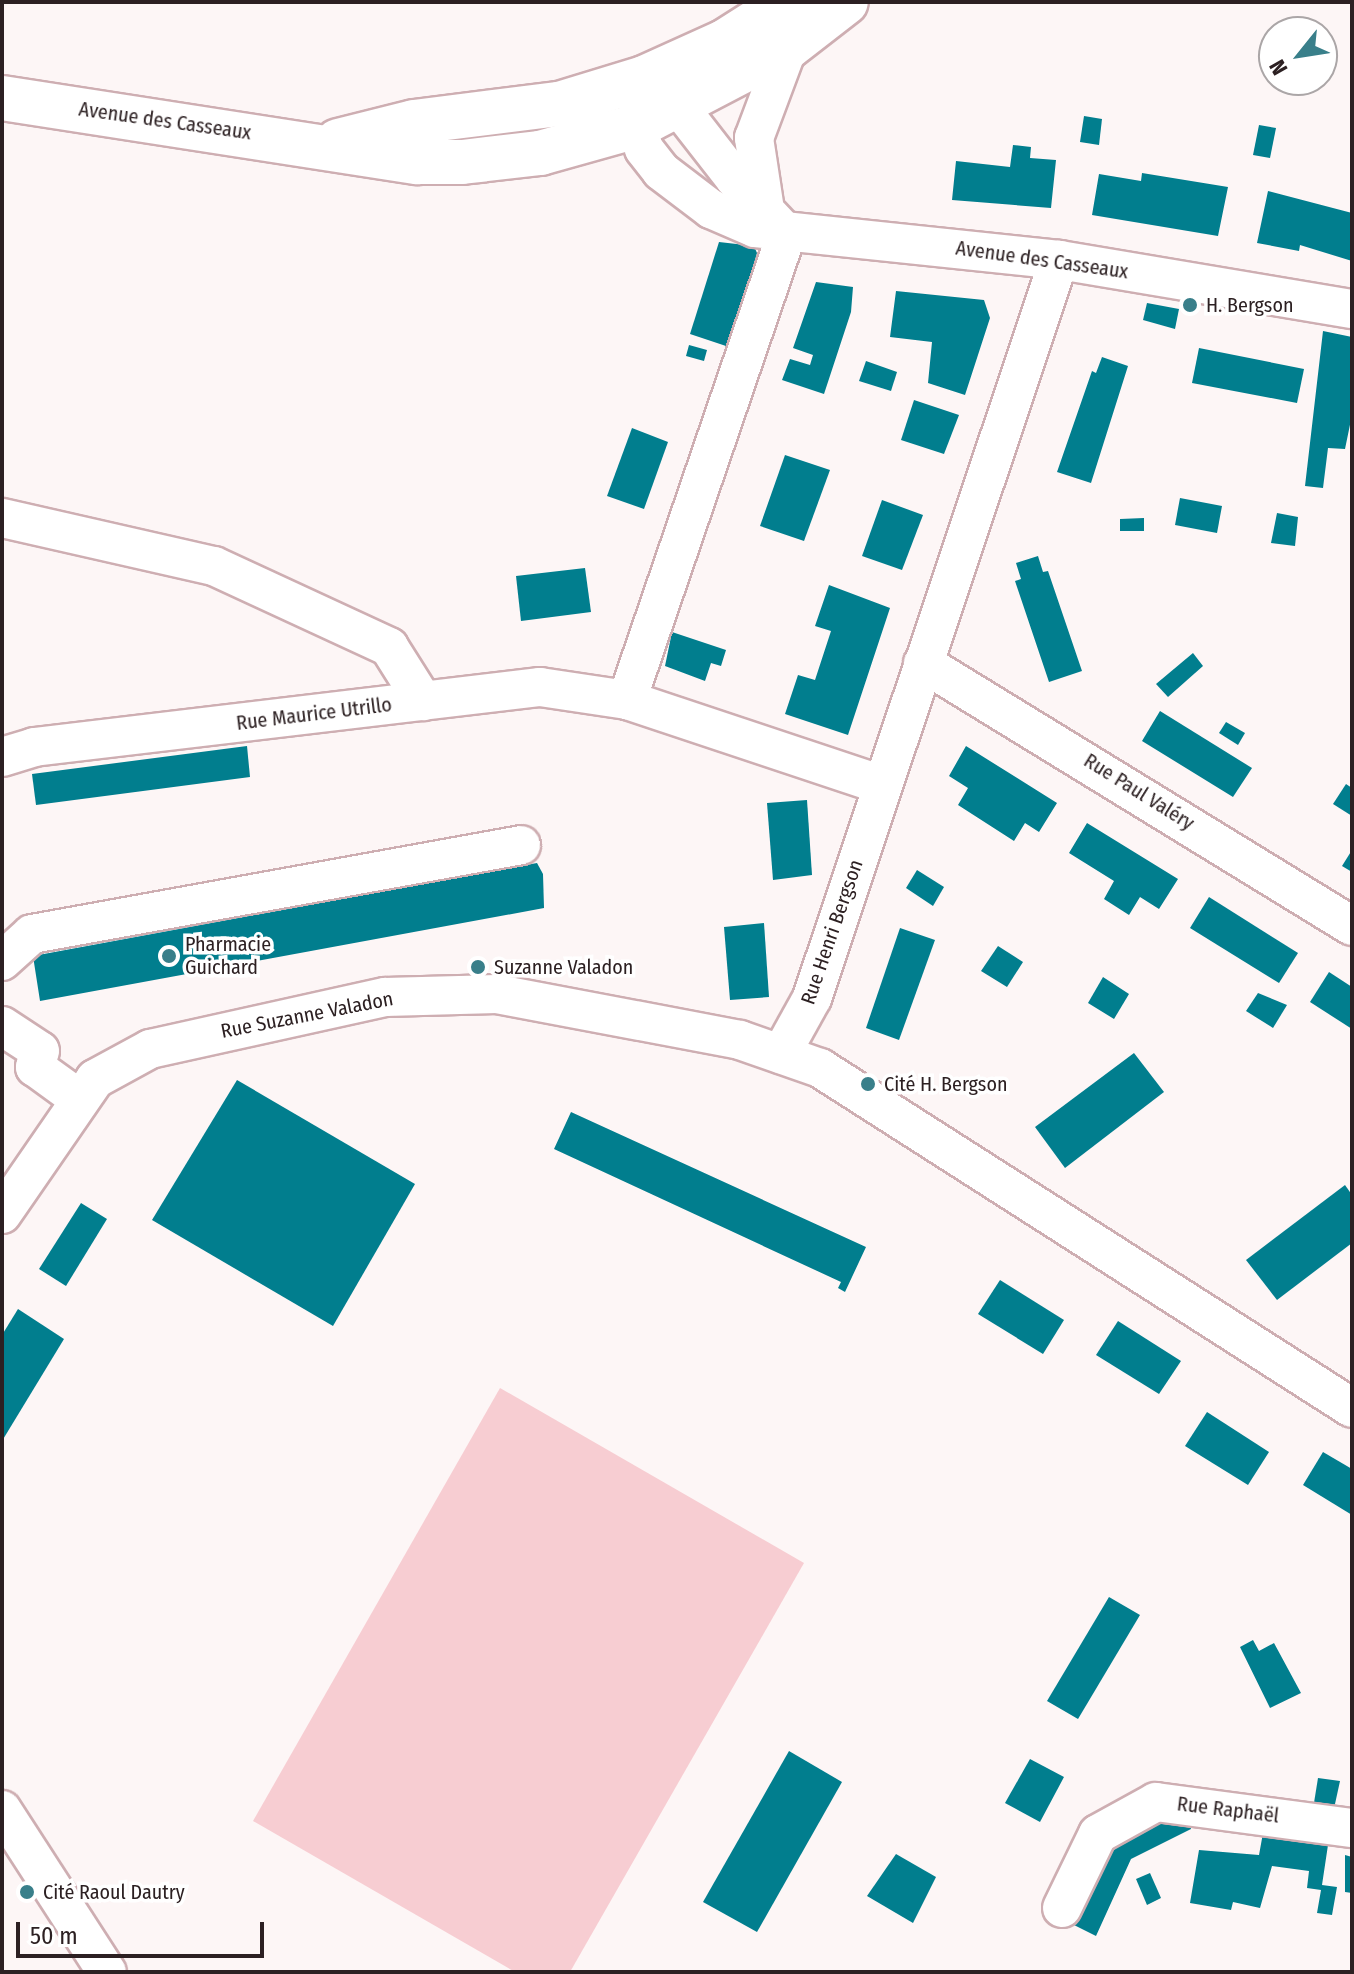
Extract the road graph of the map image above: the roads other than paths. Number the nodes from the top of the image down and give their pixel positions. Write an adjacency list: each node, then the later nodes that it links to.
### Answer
1 (787, 2): 4 (main road)
2 (846, 2): 3 (main road, Avenue des Casseaux)
3 (788, 47): 6 (main road, Avenue des Casseaux); 9 (street)
4 (644, 78): 6 (street); 7 (street); 8 (main road)
5 (2, 98): 8 (main road, Avenue des Casseaux)
6 (679, 107): 7 (main road, Avenue des Casseaux); 9 (street)
7 (637, 126): 8 (main road, Avenue des Casseaux); 9 (street)
8 (327, 144)
9 (762, 221): 10 (street, Avenue des Casseaux); 14 (street)
10 (1059, 260): 11 (street, Avenue des Casseaux); 13 (street, Rue Henri Bergson)
11 (1352, 309)
12 (2, 518): 15 (street)
13 (923, 663): 17 (street, Rue Henri Bergson); 19 (street, Rue Paul Valéry)
14 (627, 700): 15 (street, Rue Maurice Utrillo); 17 (street, Rue Maurice Utrillo)
15 (423, 701): 16 (street, Rue Maurice Utrillo)
16 (2, 757)
17 (882, 785): 22 (street, Rue Henri Bergson)
18 (521, 845): 20 (street)
19 (1352, 926)
20 (2, 961)
21 (2, 1026): 23 (street)
22 (781, 1054): 23 (street, Rue Suzanne Valadon); 25 (street)
23 (79, 1099): 24 (street, Rue Suzanne Valadon)
24 (2, 1214)
25 (1352, 1408)
26 (2, 1810): 29 (street)
27 (1352, 1828): 28 (street, Rue Raphaël)
28 (1062, 1908)
29 (107, 1972)

